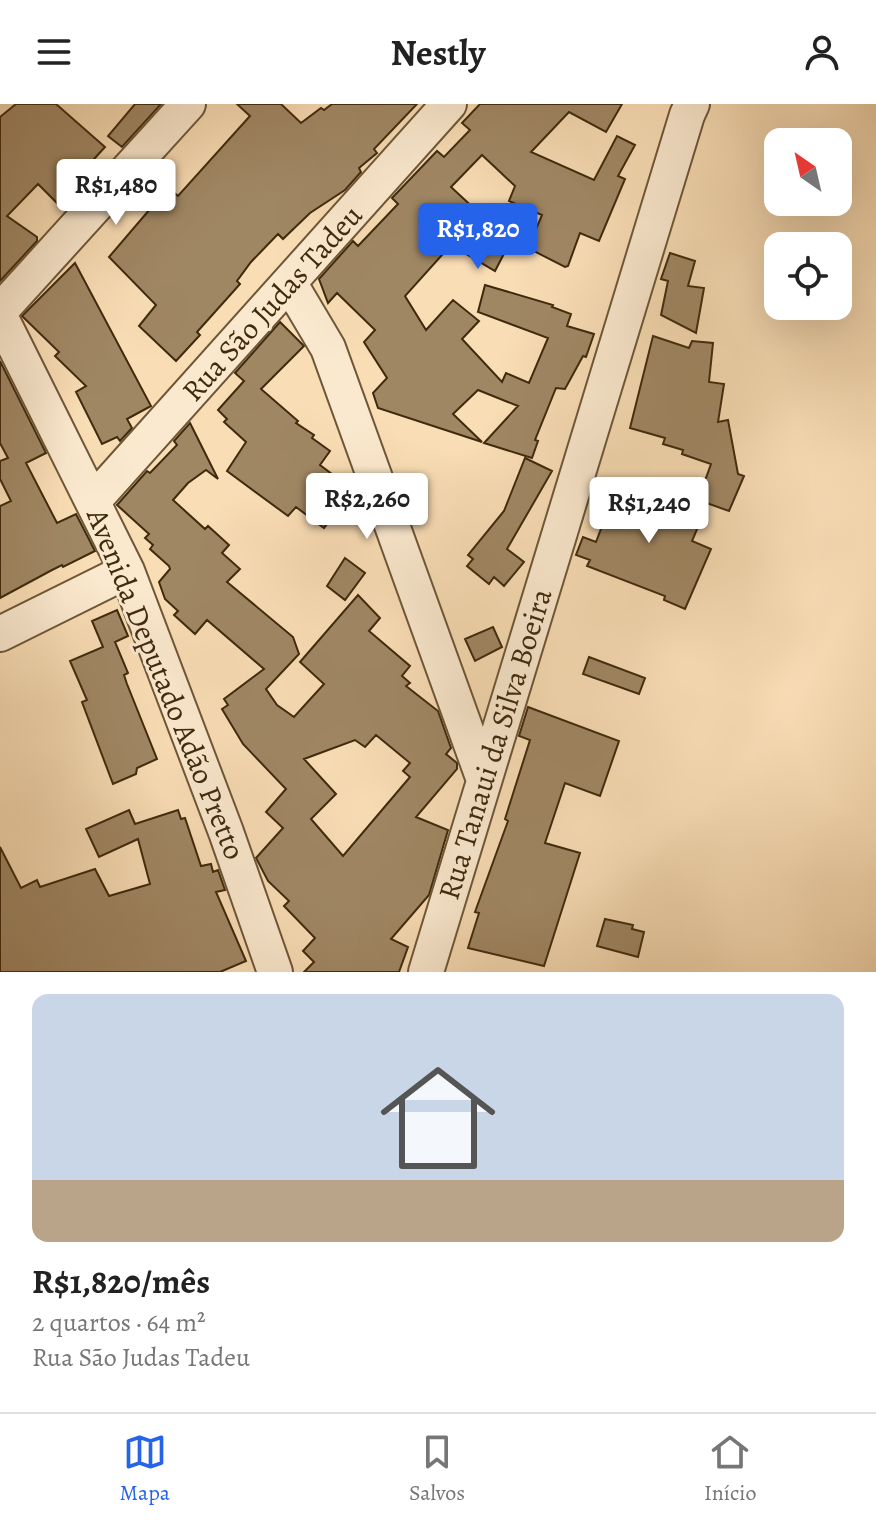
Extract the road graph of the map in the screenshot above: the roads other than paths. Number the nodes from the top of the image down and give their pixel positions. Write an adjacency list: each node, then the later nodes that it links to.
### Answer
1 (188, 104): 5 (street)
2 (449, 104): 4 (street, Rua São Judas Tadeu)
3 (692, 104): 10 (street, Rua Tanaui da Silva Boeira)
4 (290, 284): 7 (street, Rua São Judas Tadeu); 10 (street)
5 (0, 314): 6 (street, Avenida Deputado Adão Pretto)
6 (12, 373): 7 (street, Avenida Deputado Adão Pretto)
7 (94, 500): 8 (street, Avenida Deputado Adão Pretto)
8 (127, 571): 9 (street); 11 (street, Avenida Deputado Adão Pretto)
9 (0, 634)
10 (484, 780): 12 (street, Rua Tanaui da Silva Boeira)
11 (275, 972)
12 (426, 972)

